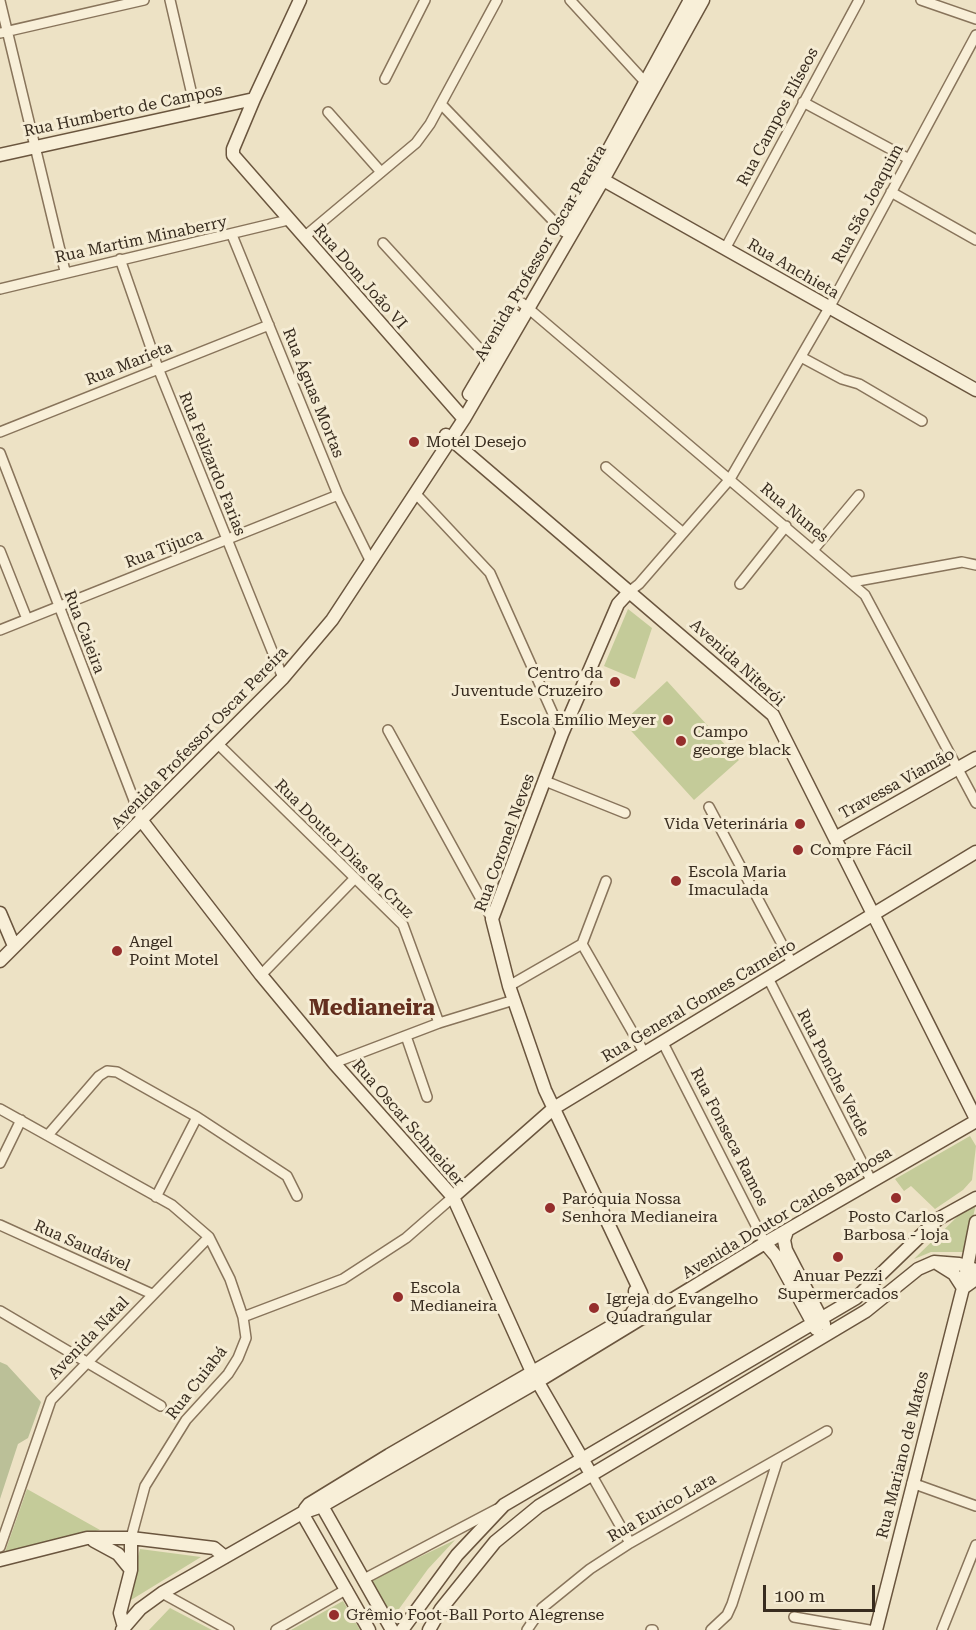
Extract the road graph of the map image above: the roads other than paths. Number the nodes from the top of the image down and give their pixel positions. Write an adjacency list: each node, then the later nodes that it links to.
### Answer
1 (144, 0): 13 (street)
2 (170, 0): 20 (street)
3 (300, 0): 17 (street)
4 (425, 0): 15 (street)
5 (497, 0): 19 (street)
6 (570, 0): 16 (street)
7 (690, 0): 16 (street, Avenida Professor Oscar Pereira)
8 (703, 0): 26 (street, Avenida Professor Oscar Pereira)
9 (859, 0): 18 (street, Rua Campos Elíseos)
10 (921, 0): 12 (street)
11 (0, 1): 13 (street)
12 (976, 19)
13 (4, 33): 22 (street)
14 (976, 35): 24 (street, Rua São Joaquim)
15 (385, 79)
16 (645, 83): 26 (street, Avenida Professor Oscar Pereira)
17 (254, 99): 20 (street, Rua Humberto de Campos); 28 (street, Rua Dom João VI)
18 (803, 102): 24 (street); 34 (street, Rua Campos Elíseos)
19 (441, 104): 25 (street); 29 (street)
20 (196, 112): 22 (street, Rua Humberto de Campos)
21 (328, 112): 25 (street)
22 (35, 148): 23 (street, Rua Humberto de Campos); 36 (street)
23 (0, 155)
24 (909, 159): 27 (street, Rua São Joaquim)
25 (381, 172): 31 (street)
26 (599, 178): 29 (street, Avenida Professor Oscar Pereira); 34 (street, Rua Anchieta); 38 (street, Avenida Professor Oscar Pereira)
27 (891, 192): 32 (street); 39 (street, Rua São Joaquim)
28 (288, 220): 30 (street, Rua Martim Minaberry); 31 (street, Rua Dom João VI)
29 (564, 232): 38 (street, Avenida Professor Oscar Pereira)
30 (232, 235): 35 (street, Rua Martim Minaberry); 40 (street, Rua Águas Mortas)
31 (304, 237): 45 (street, Rua Dom João VI)
32 (976, 240)
33 (383, 243): 42 (street)
34 (724, 249): 39 (street, Rua Anchieta)
35 (120, 259): 36 (street, Rua Martim Minaberry); 43 (street, Rua Felizardo Farias)
36 (65, 271): 37 (street, Rua Martim Minaberry)
37 (0, 289)
38 (525, 306): 42 (street, Avenida Professor Oscar Pereira); 45 (street, Avenida Professor Oscar Pereira); 51 (street, Rua Nunes)
39 (829, 308): 41 (street, Rua São Joaquim); 44 (street, Rua Anchieta)
40 (269, 325): 43 (street, Rua Marieta); 53 (street, Rua Águas Mortas)
41 (801, 357): 46 (street); 51 (street, Rua São Joaquim)
42 (489, 360): 45 (street, Avenida Professor Oscar Pereira)
43 (158, 368): 47 (street, Rua Marieta); 58 (street, Rua Felizardo Farias)
44 (976, 390)
45 (461, 416): 48 (street, Avenida Professor Oscar Pereira)
46 (922, 421)
47 (0, 432)
48 (448, 436): 52 (street, Avenida Professor Oscar Pereira); 55 (street, Avenida Professor Oscar Pereira); 65 (street, Avenida Niterói)
49 (0, 453): 66 (street, Rua Caieira)
50 (606, 467): 57 (street)
51 (730, 479): 56 (street, Rua Nunes); 57 (street, Rua Coronel Neves)
52 (416, 494): 55 (street, Avenida Professor Oscar Pereira); 71 (street)
53 (338, 495): 58 (street, Rua Tijuca); 61 (street, Rua Águas Mortas)
54 (859, 495): 59 (street)
55 (398, 517): 61 (street, Avenida Professor Oscar Pereira)
56 (786, 526): 59 (street, Rua Nunes); 64 (street)
57 (682, 532): 65 (street, Rua Coronel Neves)
58 (226, 541): 66 (street, Rua Tijuca); 69 (street, Rua Felizardo Farias)
59 (814, 549): 63 (street, Rua Nunes)
60 (0, 551): 67 (street)
61 (370, 560): 69 (street, Avenida Professor Oscar Pereira)
62 (976, 565): 63 (street)
63 (852, 582): 74 (street, Rua Nunes)
64 (740, 584)
65 (630, 591): 71 (street, Rua Coronel Neves); 80 (street, Avenida Niterói)
66 (57, 607): 67 (street, Rua Tijuca); 79 (street, Rua Caieira)
67 (27, 619): 68 (street, Rua Tijuca)
68 (0, 630)
69 (284, 678): 72 (street, Avenida Professor Oscar Pereira)
70 (388, 730): 86 (street)
71 (562, 734): 75 (street, Rua Coronel Neves)
72 (218, 744): 79 (street, Avenida Professor Oscar Pereira); 82 (street, Rua Doutor Dias da Cruz)
73 (976, 758): 74 (street, Travessa Viamão)
74 (958, 768): 76 (street, Rua Nunes); 80 (street, Travessa Viamão)
75 (544, 781): 78 (street); 86 (street, Rua Coronel Neves)
76 (976, 803)
77 (709, 807): 90 (street)
78 (625, 813)
79 (142, 822): 88 (street, Avenida Professor Oscar Pereira); 91 (street, Rua Oscar Schneider)
80 (835, 838): 85 (street, Avenida Niterói)
81 (976, 852): 85 (street, Rua General Gomes Carneiro)
82 (355, 878): 91 (street); 95 (street, Rua Doutor Dias da Cruz)
83 (606, 881): 87 (street)
84 (0, 913): 88 (street)
85 (873, 914): 90 (street, Rua General Gomes Carneiro); 103 (street, Avenida Niterói)
86 (492, 919): 93 (street, Rua Coronel Neves)
87 (582, 944): 93 (street); 98 (street)
88 (14, 946): 89 (street, Avenida Professor Oscar Pereira)
89 (0, 961)
90 (792, 963): 92 (street, Rua General Gomes Carneiro)
91 (261, 975): 99 (street, Rua Oscar Schneider)
92 (768, 978): 97 (street, Rua General Gomes Carneiro); 108 (street, Rua Ponche Verde)
93 (509, 986): 94 (street, Rua Coronel Neves)
94 (514, 1000): 95 (street); 101 (street, Rua Coronel Neves)
95 (439, 1023): 96 (street)
96 (405, 1036): 99 (street); 100 (street)
97 (663, 1043): 98 (street, Rua General Gomes Carneiro); 117 (street, Rua Fonseca Ramos)
98 (645, 1054): 101 (street, Rua General Gomes Carneiro)
99 (334, 1063): 111 (street, Rua Oscar Schneider)
100 (427, 1097)
101 (554, 1108): 111 (street, Rua General Gomes Carneiro); 120 (street, Rua Coronel Neves)
102 (0, 1109): 105 (street, Rua Cuiabá)
103 (975, 1114): 108 (street, Avenida Doutor Carlos Barbosa)
104 (197, 1118): 106 (street); 109 (street); 110 (street)
105 (21, 1120): 106 (street, Rua Cuiabá); 107 (street)
106 (48, 1136): 110 (street, Rua Cuiabá)
107 (0, 1163)
108 (872, 1182): 115 (street, Avenida Doutor Carlos Barbosa)
109 (297, 1196)
110 (156, 1197): 116 (street, Rua Cuiabá)
111 (453, 1197): 125 (street); 130 (street, Rua Oscar Schneider)
112 (976, 1198): 127 (street)
113 (976, 1222): 119 (street, Rua Mariano de Matos)
114 (0, 1225): 123 (street, Rua Saudável)
115 (787, 1230): 117 (street, Avenida Doutor Carlos Barbosa); 127 (street, Rua Fonseca Ramos)
116 (209, 1237): 123 (street, Avenida Natal); 125 (street, Rua Cuiabá)
117 (765, 1243): 126 (street, Avenida Doutor Carlos Barbosa); 127 (street, Rua Fonseca Ramos)
118 (934, 1262): 119 (street); 122 (street); 128 (street)
119 (971, 1268): 122 (street, Rua Mariano de Matos)
120 (634, 1279): 126 (street, Rua Coronel Neves); 130 (street, Avenida Doutor Carlos Barbosa)
121 (976, 1279): 122 (street)
122 (963, 1288): 136 (street, Rua Mariano de Matos)
123 (152, 1294): 129 (street, Avenida Natal)
124 (0, 1311): 129 (street)
125 (243, 1317): 142 (street, Rua Cuiabá)
126 (643, 1318): 130 (street, Avenida Doutor Carlos Barbosa)
127 (818, 1320): 128 (street, Rua Fonseca Ramos); 133 (street)
128 (822, 1336): 135 (street)
129 (87, 1363): 131 (street); 145 (street, Avenida Natal)
130 (535, 1377): 133 (street, Rua Oscar Schneider); 138 (street, Avenida Doutor Carlos Barbosa); 140 (street, Avenida Doutor Carlos Barbosa)
131 (161, 1406)
132 (827, 1431): 134 (street, Rua Eurico Lara)
133 (582, 1459): 135 (street, Rua Oscar Schneider); 137 (street)
134 (778, 1459): 143 (street, Rua Eurico Lara); 161 (street)
135 (591, 1474): 143 (street, Rua Oscar Schneider); 159 (street)
136 (912, 1483): 139 (street); 163 (street, Rua Mariano de Matos)
137 (504, 1505): 149 (street); 158 (street)
138 (322, 1506): 140 (street, Avenida Doutor Carlos Barbosa); 149 (street)
139 (976, 1506)
140 (302, 1513): 146 (street, Avenida Doutor Carlos Barbosa); 150 (street)
141 (87, 1538): 142 (street); 147 (street); 148 (street)
142 (131, 1538): 146 (street); 148 (street)
143 (630, 1543): 160 (street, Rua Eurico Lara)
144 (976, 1545): 164 (street)
145 (0, 1547)
146 (225, 1557): 151 (street, Avenida Doutor Carlos Barbosa)
147 (0, 1560)
148 (131, 1569): 153 (street)
149 (364, 1579): 157 (street)
150 (347, 1590): 155 (street); 156 (street)
151 (162, 1593): 153 (street, Avenida Doutor Carlos Barbosa); 154 (street)
152 (794, 1617): 162 (street)
153 (123, 1628)
154 (229, 1630)
155 (276, 1630)
156 (369, 1630)
157 (392, 1630)
158 (402, 1630)
159 (429, 1630)
160 (527, 1630)
161 (711, 1630)
162 (869, 1630)
163 (876, 1630)
164 (942, 1630)

